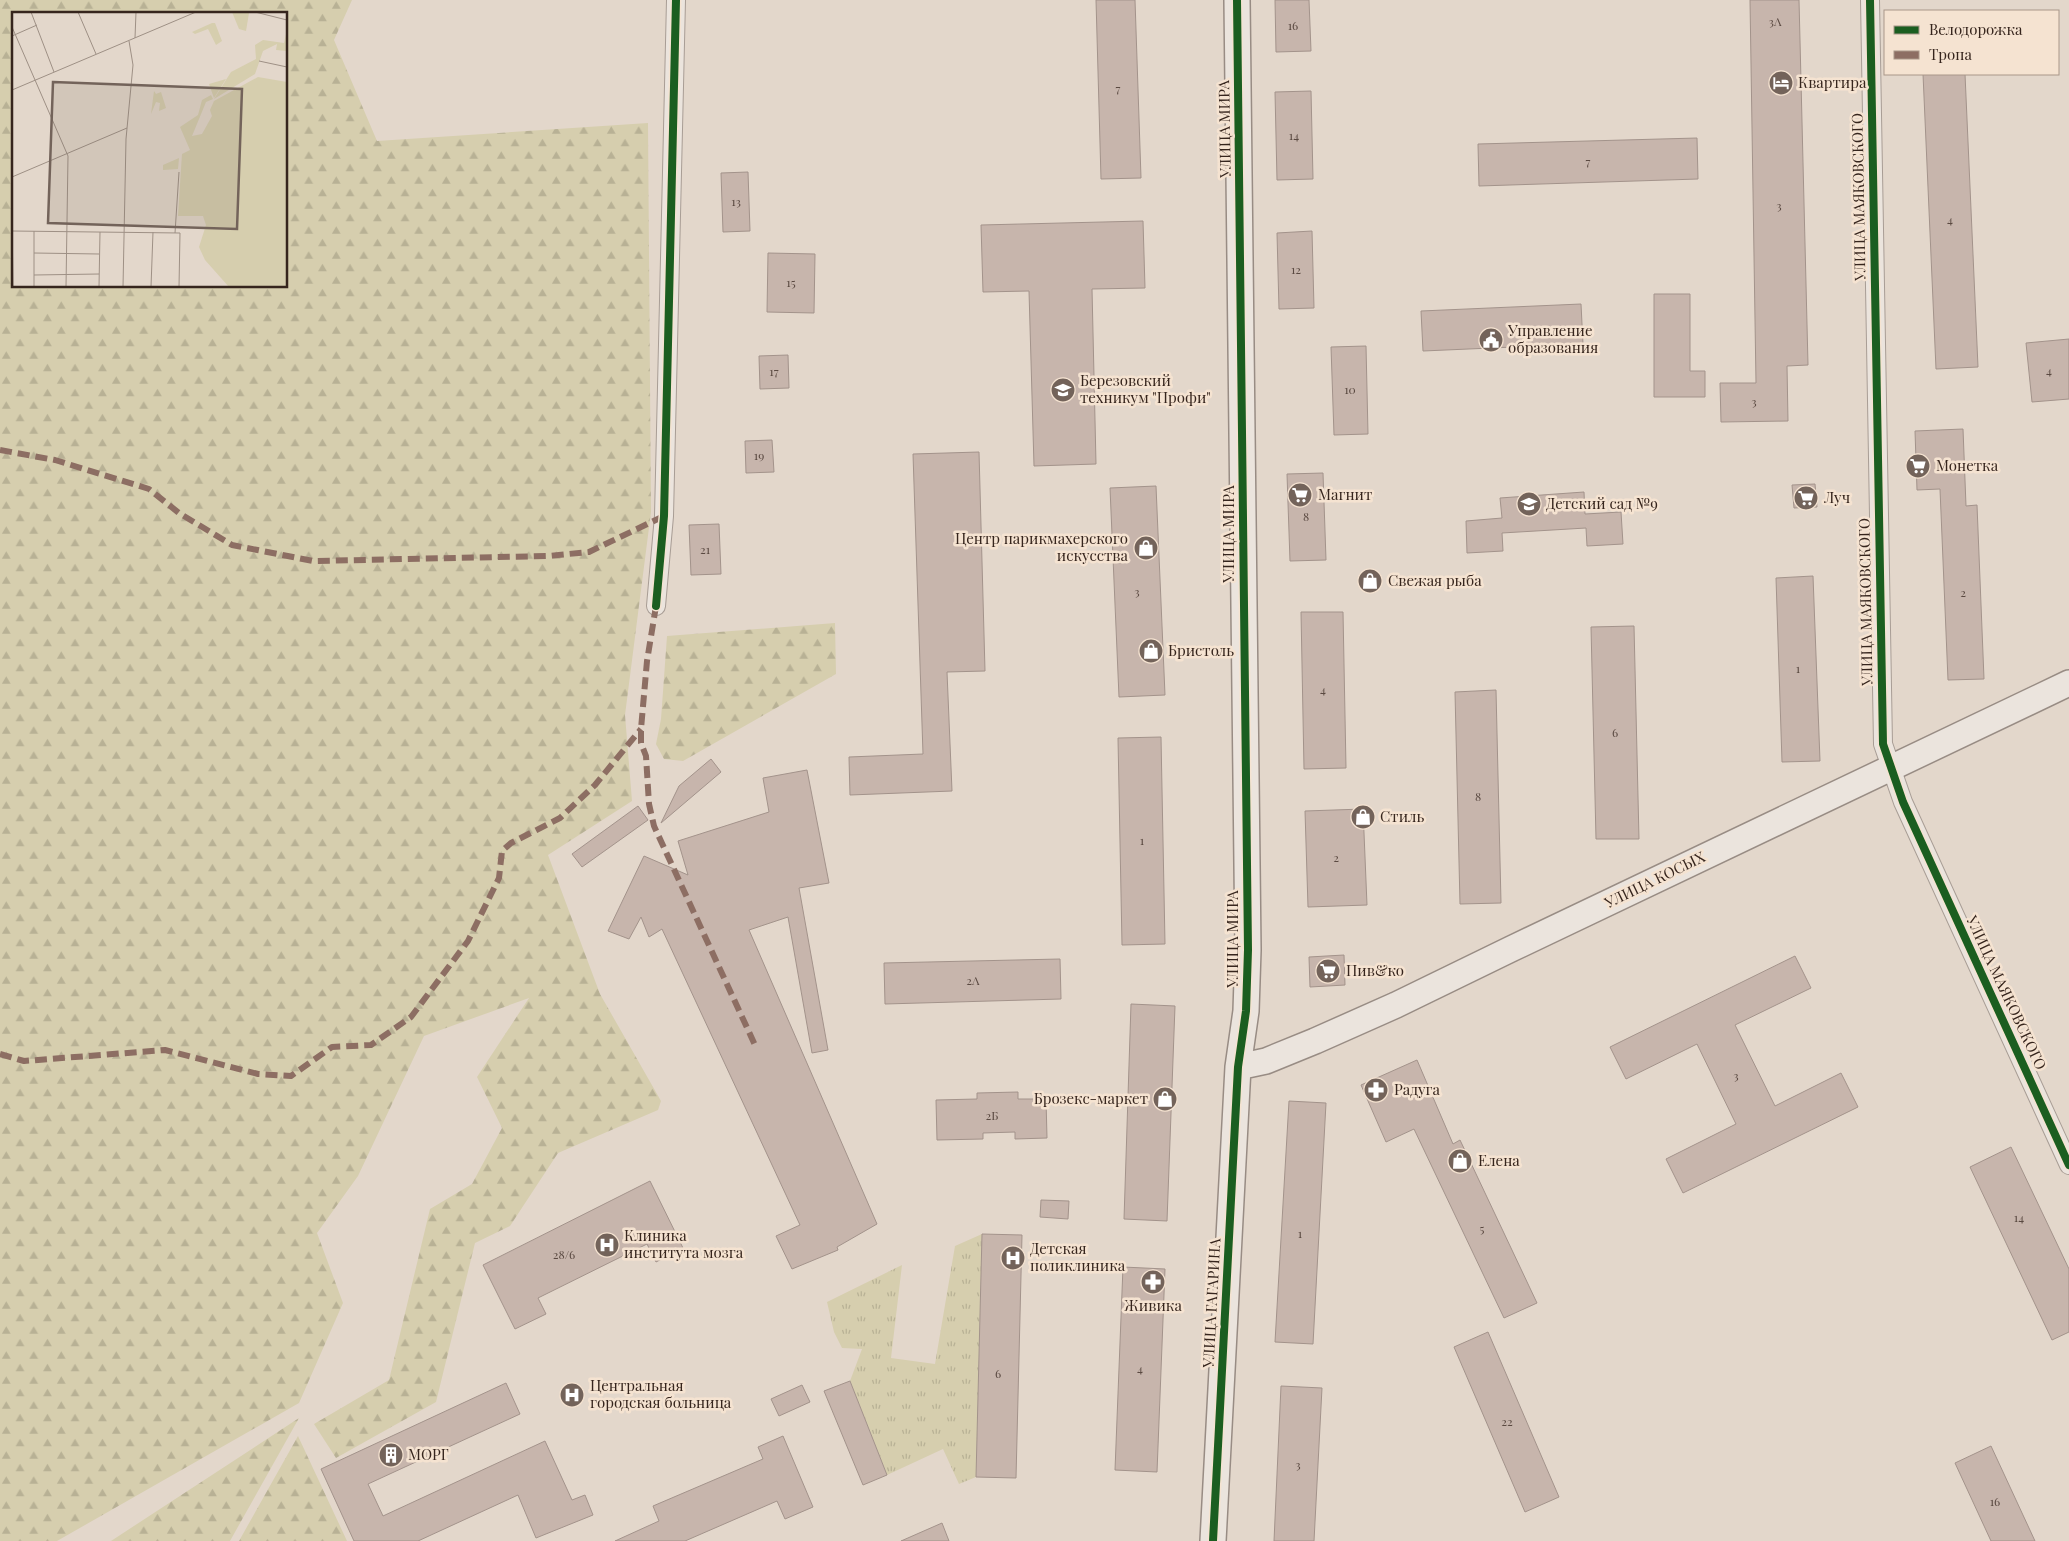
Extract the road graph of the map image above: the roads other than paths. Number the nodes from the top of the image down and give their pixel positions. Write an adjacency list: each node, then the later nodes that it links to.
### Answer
1 (676, 0): 4 (street)
2 (1236, 0): 7 (street, УЛИЦА МИРА)
3 (1870, 0): 6 (street, УЛИЦА МАЯКОВСКОГО)
4 (656, 606)
5 (2069, 683): 6 (street, УЛИЦА КОСЫХ)
6 (1890, 768): 7 (street, УЛИЦА КОСЫХ); 8 (street, УЛИЦА МАЯКОВСКОГО)
7 (1238, 1066): 9 (street, УЛИЦА ГАГАРИНА)
8 (2069, 1165)
9 (1213, 1541)

